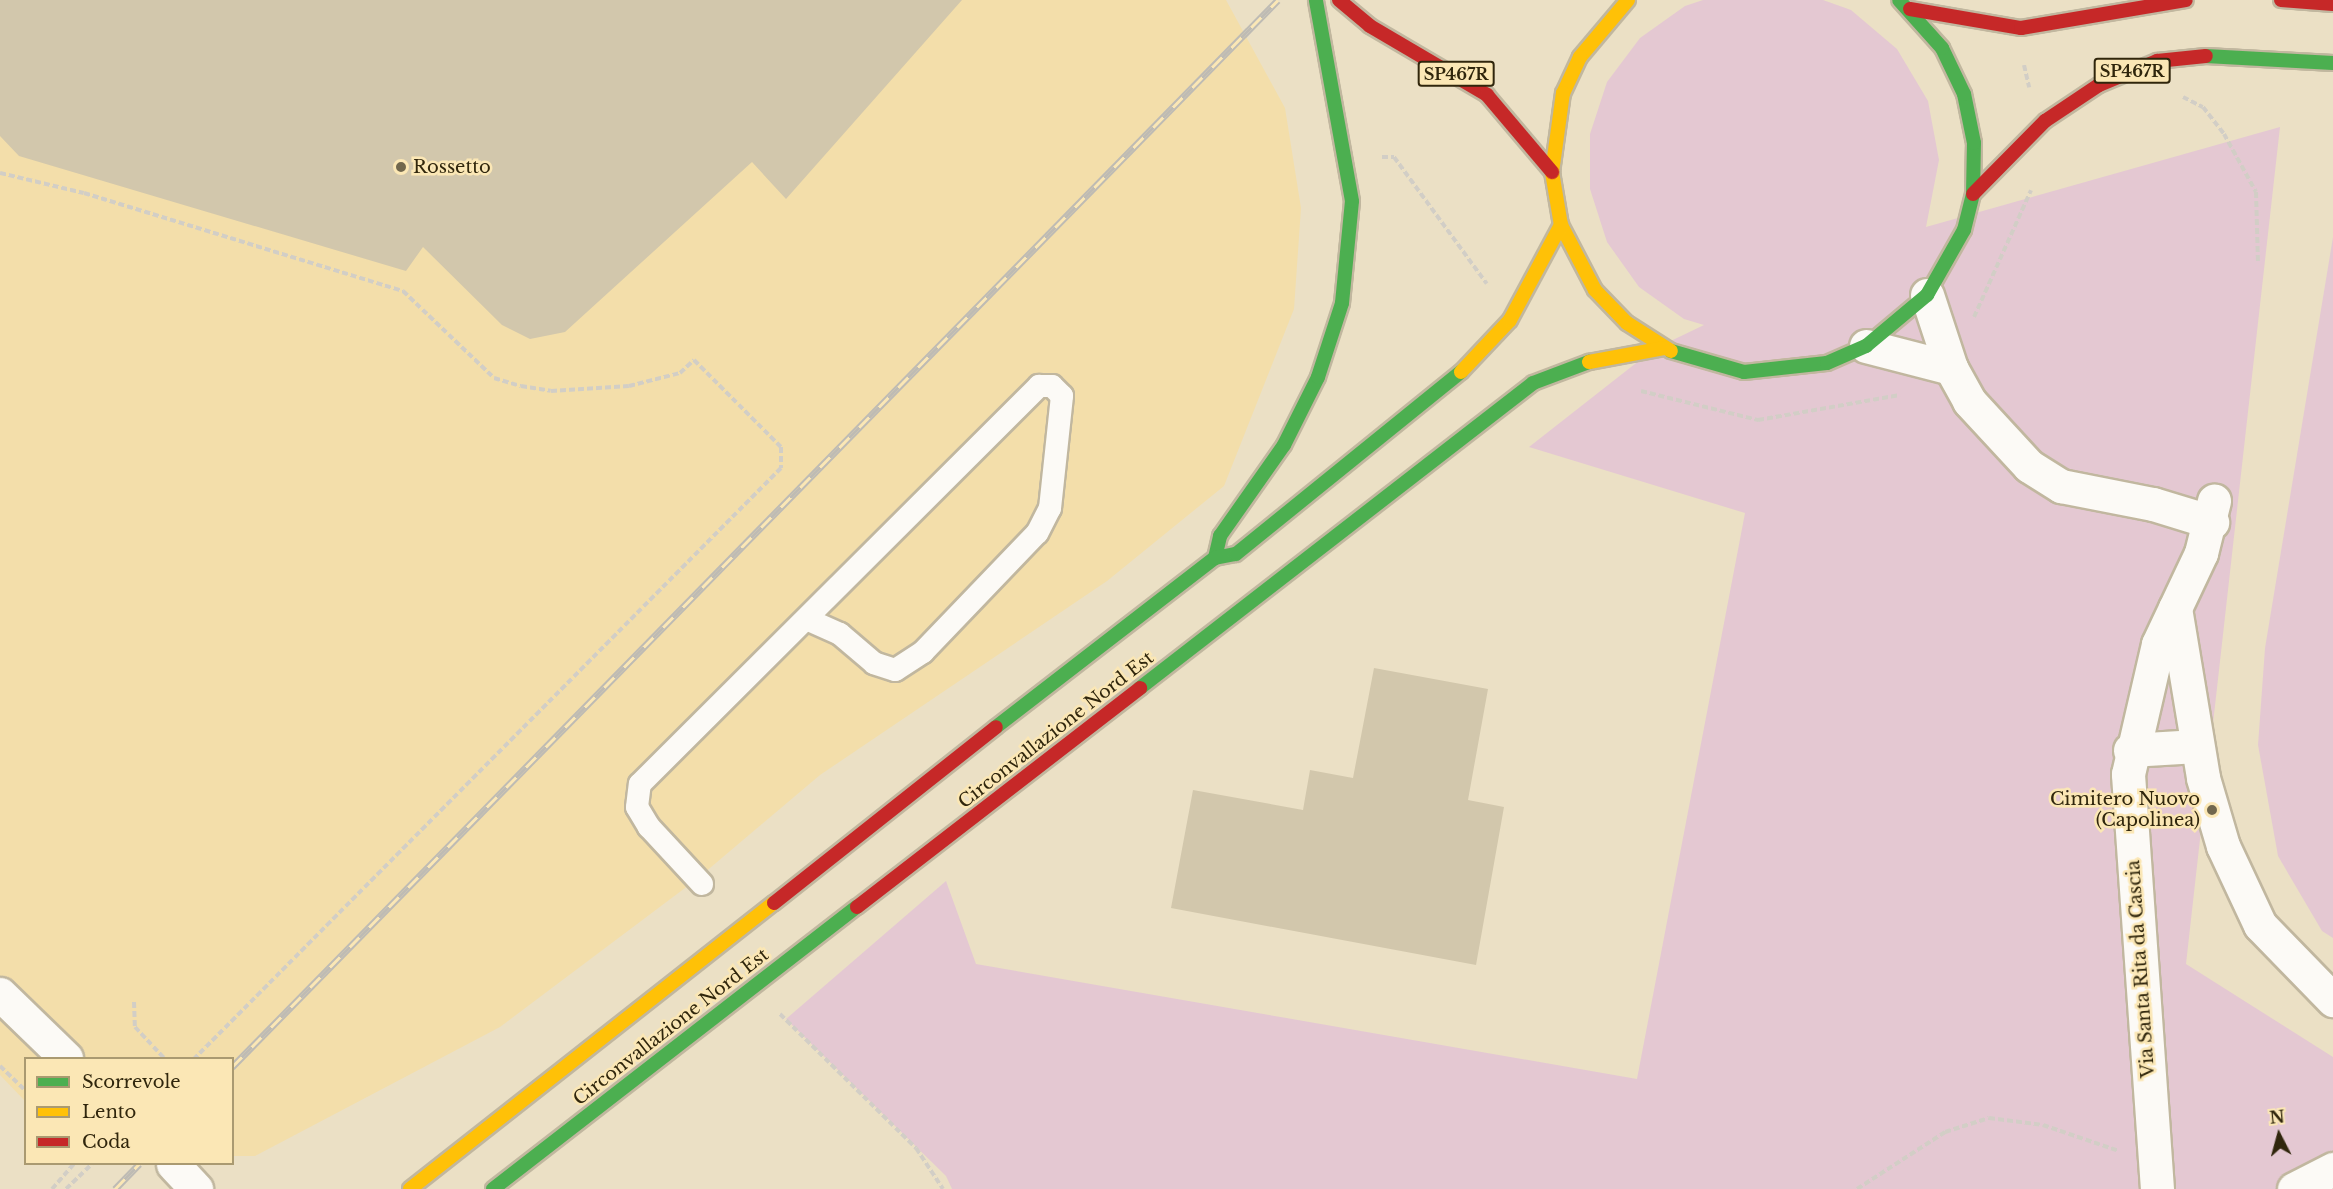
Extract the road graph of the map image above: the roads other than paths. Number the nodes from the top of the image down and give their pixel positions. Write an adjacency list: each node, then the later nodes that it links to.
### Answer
1 (1316, 0): 17 (main road)
2 (1339, 0): 10 (main road, SP467R)
3 (1628, 0): 10 (main road)
4 (1899, 0): 8 (main road)
5 (2186, 0): 8 (main road)
6 (2281, 0): 7 (main road)
7 (2333, 4)
8 (1910, 9): 11 (main road)
9 (2333, 63): 11 (main road, SP467R)
10 (1552, 172): 12 (main road)
11 (1972, 194): 13 (main road)
12 (1561, 225): 15 (main road); 17 (main road, Circonvallazione Nord Est)
13 (1927, 295): 14 (main road); 16 (street, Via Santa Rita da Cascia)
14 (1866, 346): 15 (main road); 16 (street)
15 (1664, 348): 28 (main road, Circonvallazione Nord Est)
16 (1951, 368): 18 (street, Via Santa Rita da Cascia)
17 (1215, 558): 27 (main road, Circonvallazione Nord Est)
18 (2175, 608): 20 (street); 21 (street, Via Santa Rita da Cascia)
19 (808, 620): 19 (lane); 22 (lane)
20 (2197, 746): 21 (street); 24 (street)
21 (2130, 750): 29 (street, Via Santa Rita da Cascia)
22 (702, 884)
23 (0, 994): 25 (street)
24 (2333, 1000)
25 (64, 1057)
26 (2333, 1169): 30 (street)
27 (410, 1189)
28 (493, 1189)
29 (2157, 1189)
30 (2294, 1189)

